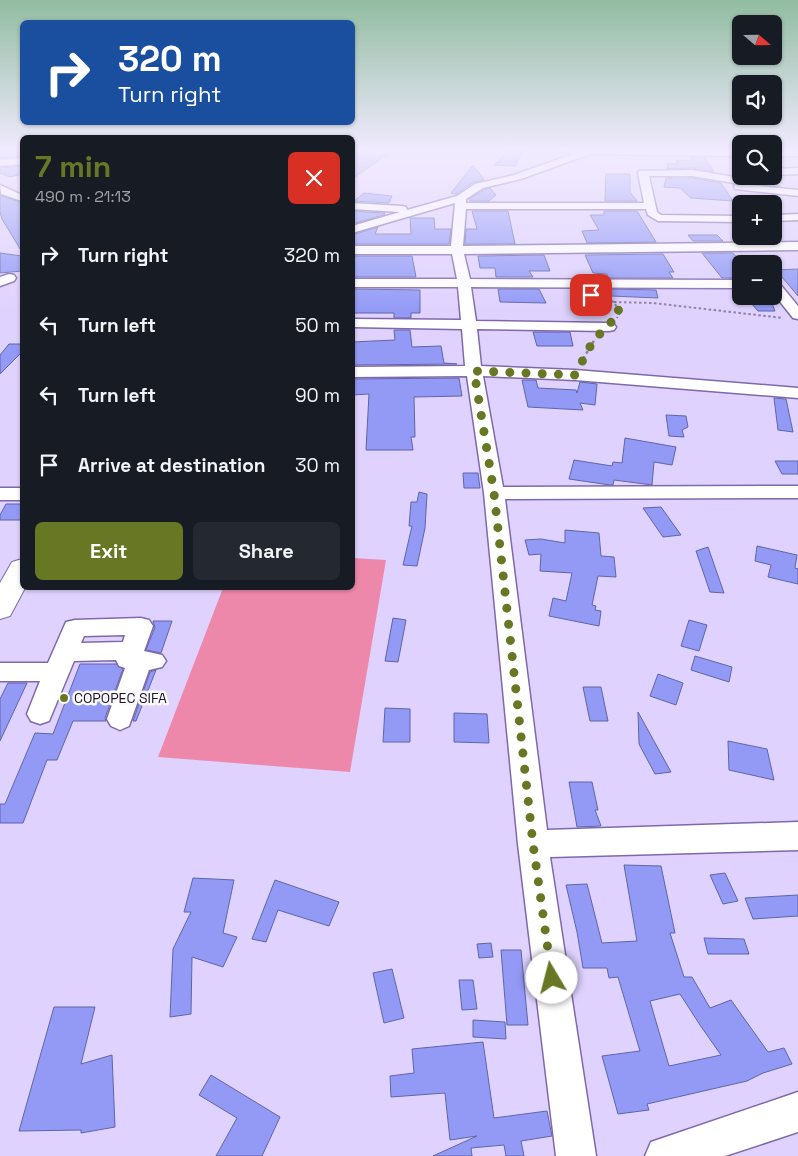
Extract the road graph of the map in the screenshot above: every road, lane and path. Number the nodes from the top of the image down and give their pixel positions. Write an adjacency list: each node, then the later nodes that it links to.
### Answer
1 (450, 204): 6 (street)
2 (460, 204): 16 (street)
3 (553, 204): 5 (street)
4 (355, 206): 6 (street)
5 (651, 206): 9 (street)
6 (418, 210): 10 (street)
7 (798, 217): 8 (street)
8 (782, 218)
9 (732, 219)
10 (355, 229)
11 (782, 244): 13 (street)
12 (745, 245): 14 (street)
13 (798, 246)
14 (734, 247): 16 (street); 17 (street)
15 (355, 250): 16 (street)
16 (457, 250): 18 (street)
17 (744, 255)
18 (464, 282): 19 (street); 20 (street); 26 (street)
19 (355, 283)
20 (575, 283): 21 (street); 23 (path)
21 (732, 284)
22 (782, 298): 24 (street)
23 (614, 302): 24 (path); 27 (path)
24 (794, 316)
25 (355, 323): 26 (street)
26 (468, 325): 27 (street); 28 (street)
27 (609, 327): 30 (path)
28 (474, 371): 29 (street); 30 (street); 33 (street)
29 (355, 372)
30 (575, 375): 31 (street)
31 (798, 393)
32 (798, 492): 33 (street)
33 (494, 493): 43 (street)
34 (0, 494): 35 (street)
35 (20, 494)
36 (20, 572): 37 (main road)
37 (0, 609)
38 (60, 662): 39 (street); 40 (street); 41 (street)
39 (0, 672)
40 (40, 714)
41 (120, 719)
42 (798, 836): 43 (street)
43 (533, 844): 45 (street)
44 (798, 1112): 46 (street)
45 (576, 1156)
46 (665, 1156)

